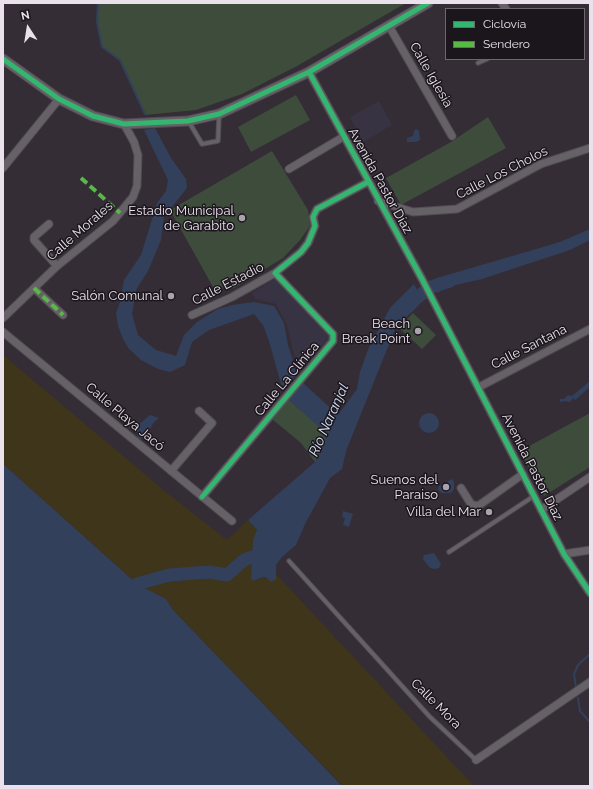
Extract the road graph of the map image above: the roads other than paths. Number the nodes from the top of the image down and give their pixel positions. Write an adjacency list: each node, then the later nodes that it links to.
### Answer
1 (428, 3): 2 (street)
2 (389, 26): 6 (street); 11 (street, Calle Iglesia)
3 (3, 59): 7 (street)
4 (485, 60): 5 (lane)
5 (478, 63)
6 (309, 72): 8 (street); 12 (street, Avenida Pastor Díaz)
7 (59, 99): 10 (street); 14 (street)
8 (219, 114): 9 (street); 9 (lane)
9 (188, 122): 10 (street)
10 (124, 124): 19 (street, Calle Morales)
11 (452, 136)
12 (343, 137): 15 (street); 16 (street, Avenida Pastor Díaz)
13 (590, 148): 17 (street, Calle Los Cholos)
14 (3, 168)
15 (289, 169)
16 (368, 182): 17 (street, Avenida Pastor Díaz); 20 (street)
17 (378, 201): 27 (street, Avenida Pastor Díaz)
18 (49, 224): 19 (street)
19 (57, 266): 21 (street, Calle Morales)
20 (275, 273): 23 (street, Calle Estadio); 34 (street, Calle La Clínica)
21 (34, 288): 22 (street); 24 (street, Calle Morales)
22 (62, 315)
23 (192, 315)
24 (3, 318)
25 (590, 329): 27 (street, Calle Santana)
26 (3, 332): 29 (street, Calle Playa Jacó)
27 (479, 387): 30 (street, Avenida Pastor Díaz)
28 (199, 411): 29 (street)
29 (170, 471): 34 (street, Calle Playa Jacó)
30 (523, 474): 32 (street); 33 (street, Avenida Pastor Díaz)
31 (590, 477): 35 (street)
32 (461, 488)
33 (534, 496): 35 (street, Avenida Pastor Díaz); 38 (lane)
34 (202, 497): 36 (street, Calle Playa Jacó)
35 (541, 510): 39 (street, Avenida Pastor Díaz)
36 (232, 522)
37 (590, 550): 39 (street)
38 (449, 552)
39 (564, 554): 41 (street, Avenida Pastor Díaz)
40 (289, 561): 43 (lane, Calle Mora)
41 (590, 593)
42 (590, 682): 43 (street, Calle Mora)
43 (476, 760)

